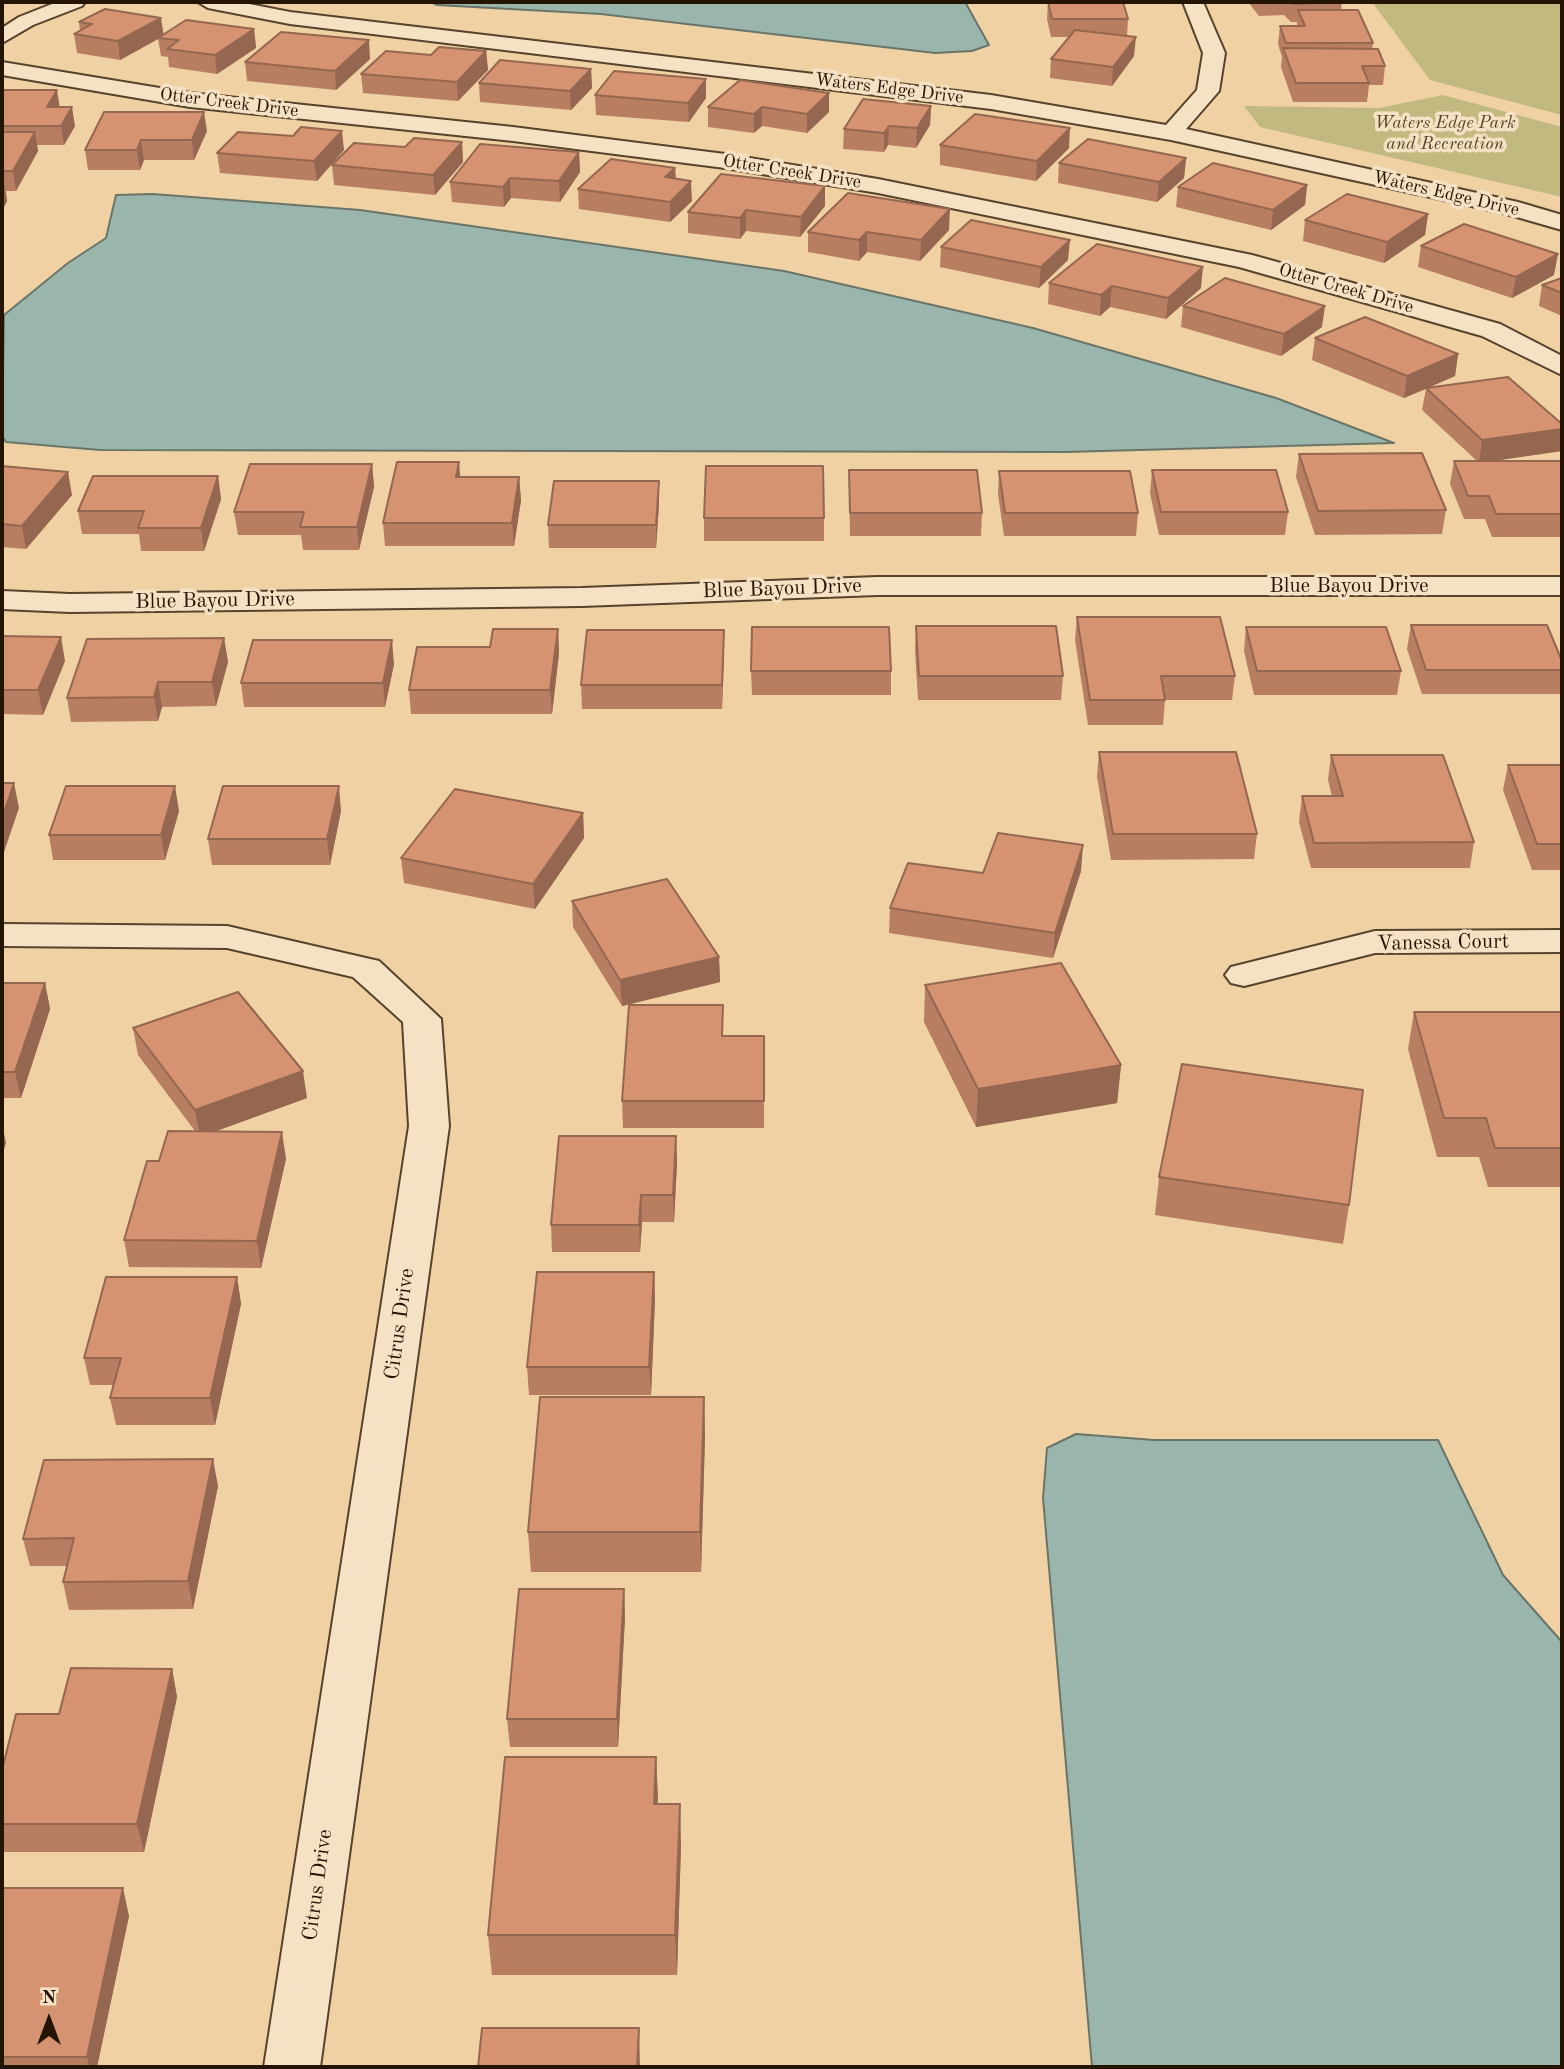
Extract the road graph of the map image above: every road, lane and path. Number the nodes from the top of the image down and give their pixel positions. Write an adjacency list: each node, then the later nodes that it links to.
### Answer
1 (75, 2): 4 (street)
2 (208, 2): 6 (street, Waters Edge Drive)
3 (1193, 2): 6 (street)
4 (2, 37)
5 (2, 68): 8 (street, Otter Creek Drive)
6 (1171, 132): 7 (street, Waters Edge Drive)
7 (1562, 223)
8 (1562, 367)
9 (1562, 586): 10 (street, Blue Bayou Drive)
10 (2, 600)
11 (2, 935): 14 (street, Citrus Drive)
12 (1562, 941): 13 (street, Vanessa Court)
13 (1244, 975)
14 (292, 2067)

